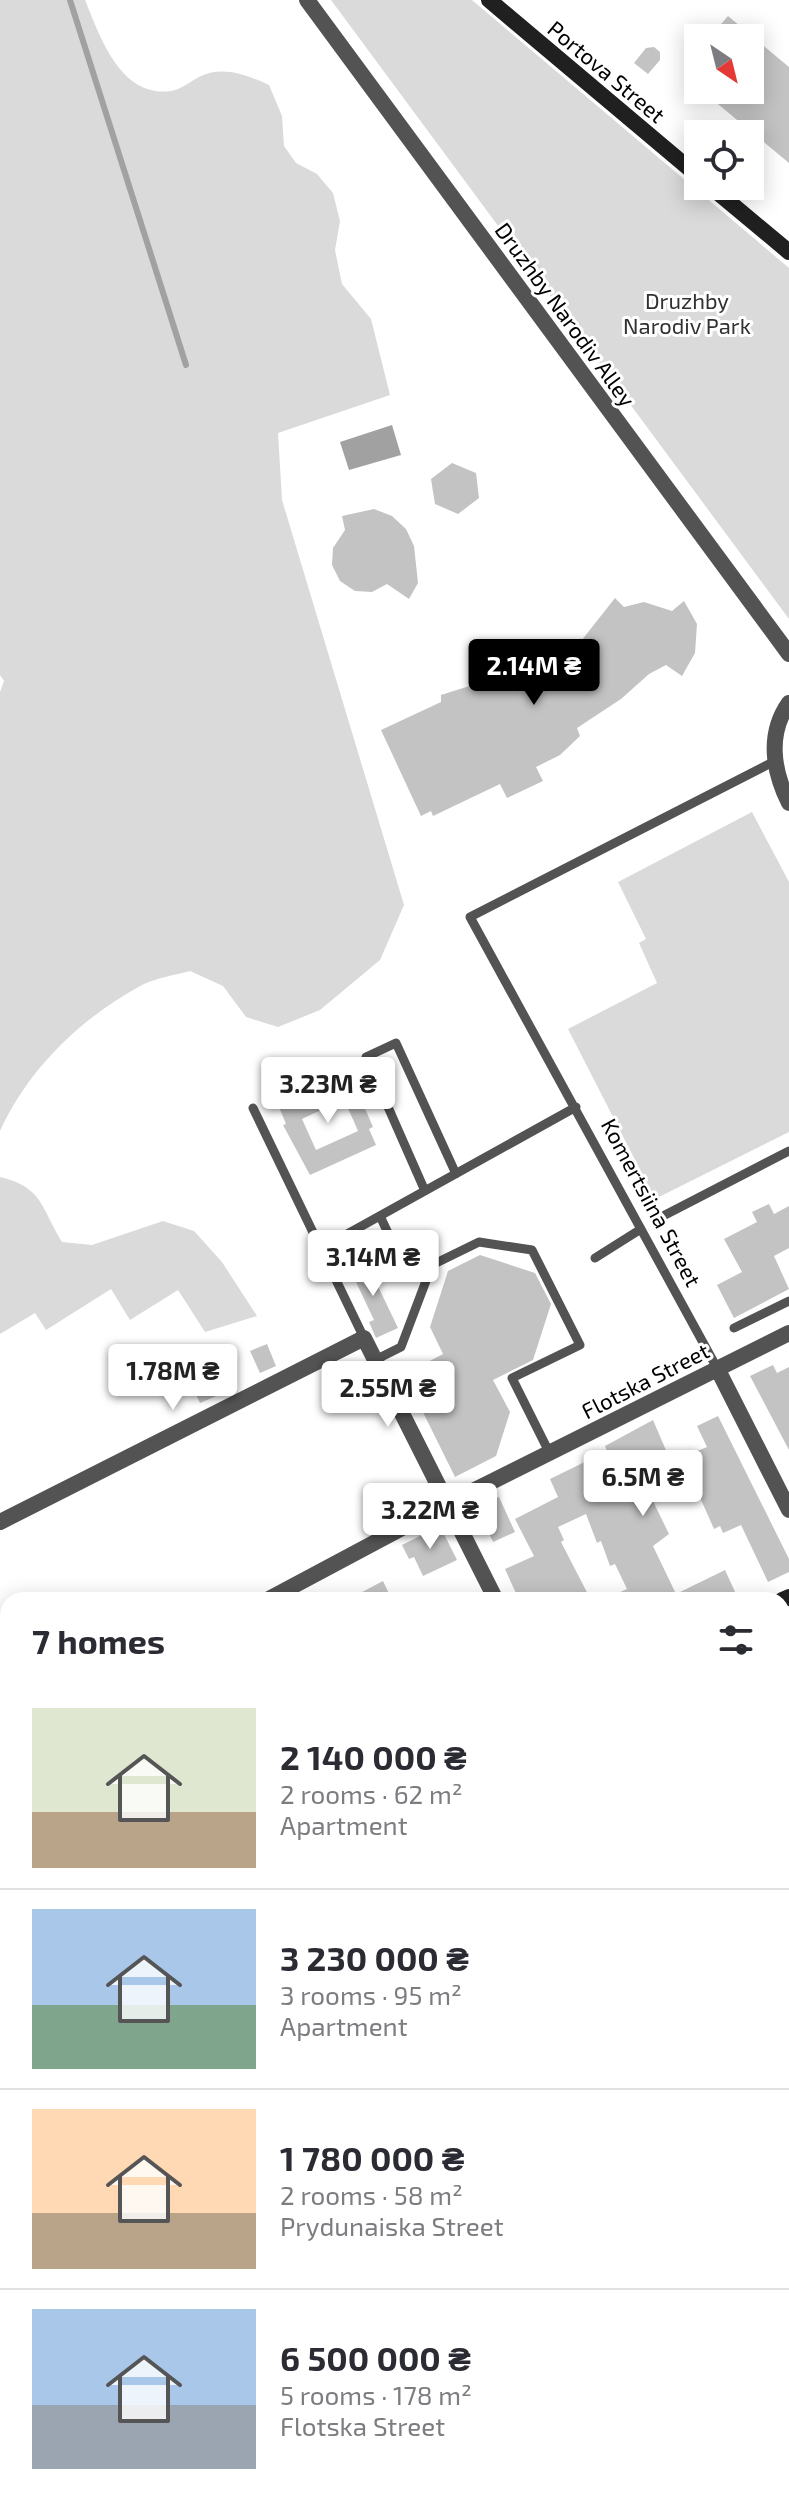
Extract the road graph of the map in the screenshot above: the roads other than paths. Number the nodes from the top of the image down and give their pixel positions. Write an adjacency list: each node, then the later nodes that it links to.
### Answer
1 (307, 0): 6 (street, Druzhby Narodiv Alley)
2 (489, 0): 3 (street, Portova Street)
3 (684, 164)
4 (727, 200): 5 (street)
5 (789, 252)
6 (789, 654)
7 (789, 703): 8 (street)
8 (773, 762): 9 (street); 10 (lane, Komertsiina Street)
9 (789, 803)
10 (576, 1107): 13 (lane); 17 (lane, Komertsiina Street)
11 (253, 1108): 18 (lane)
12 (789, 1151): 16 (lane)
13 (456, 1174): 14 (lane); 14 (lane)
14 (425, 1191): 15 (lane)
15 (380, 1216): 18 (lane); 19 (lane)
16 (663, 1216)
17 (641, 1229): 20 (lane); 26 (lane, Komertsiina Street)
18 (322, 1248): 24 (lane)
19 (395, 1248)
20 (595, 1258)
21 (789, 1301): 22 (lane)
22 (734, 1328)
23 (789, 1333): 26 (street, Flotska Street)
24 (364, 1338): 25 (street); 30 (street)
25 (375, 1360): 27 (lane); 28 (street)
26 (717, 1368): 27 (street, Flotska Street); 29 (street, Komertsiina Street)
27 (549, 1452): 28 (street, Flotska Street)
28 (447, 1504): 31 (street, Flotska Street); 32 (street)
29 (789, 1510)
30 (0, 1522)
31 (282, 1592)
32 (492, 1592)

